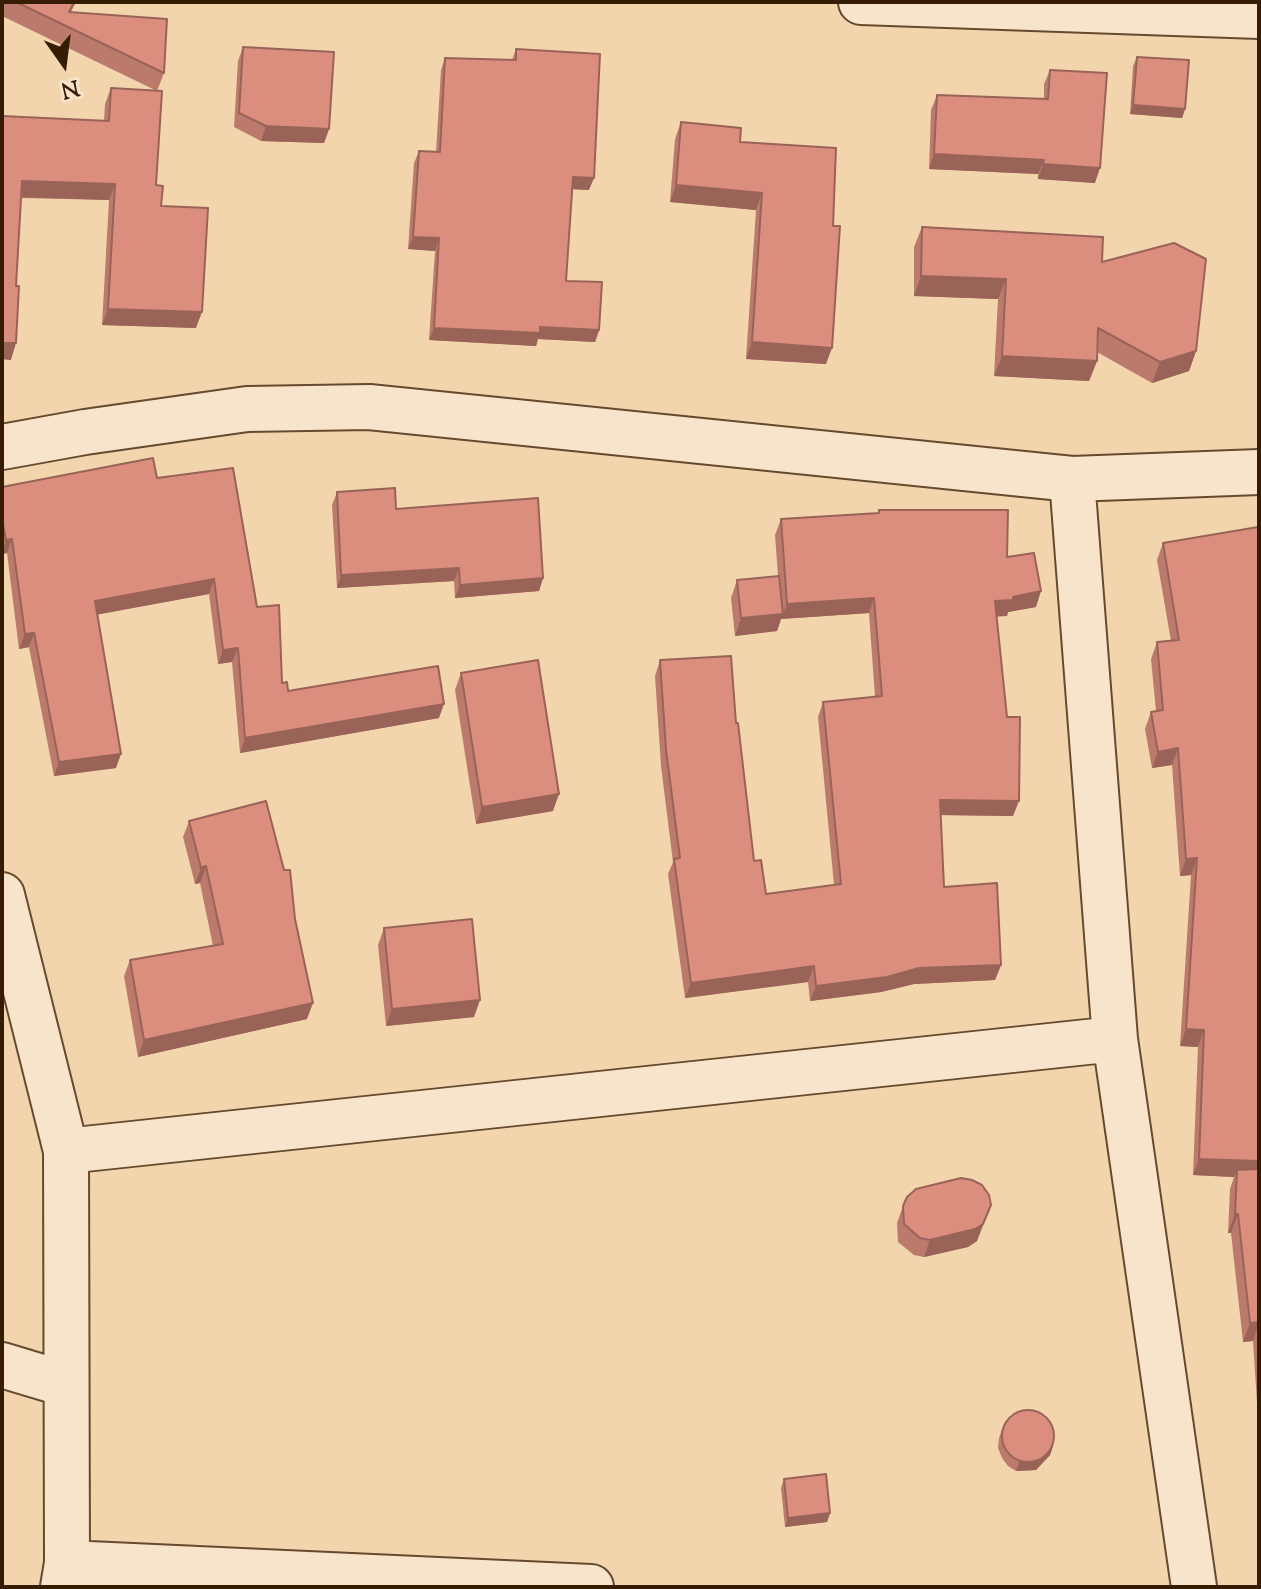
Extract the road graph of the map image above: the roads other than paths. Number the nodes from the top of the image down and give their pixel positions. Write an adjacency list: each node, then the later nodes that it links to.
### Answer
1 (861, 2): 2 (street)
2 (1259, 16)
3 (2, 447): 5 (street)
4 (1259, 472): 5 (street)
5 (1072, 479): 7 (street)
6 (2, 895): 8 (street)
7 (1115, 1039): 8 (street); 13 (street)
8 (66, 1151): 10 (street)
9 (2, 1365): 10 (street)
10 (65, 1384): 11 (street)
11 (65, 1575): 12 (street)
12 (591, 1587)
13 (1194, 1587)

